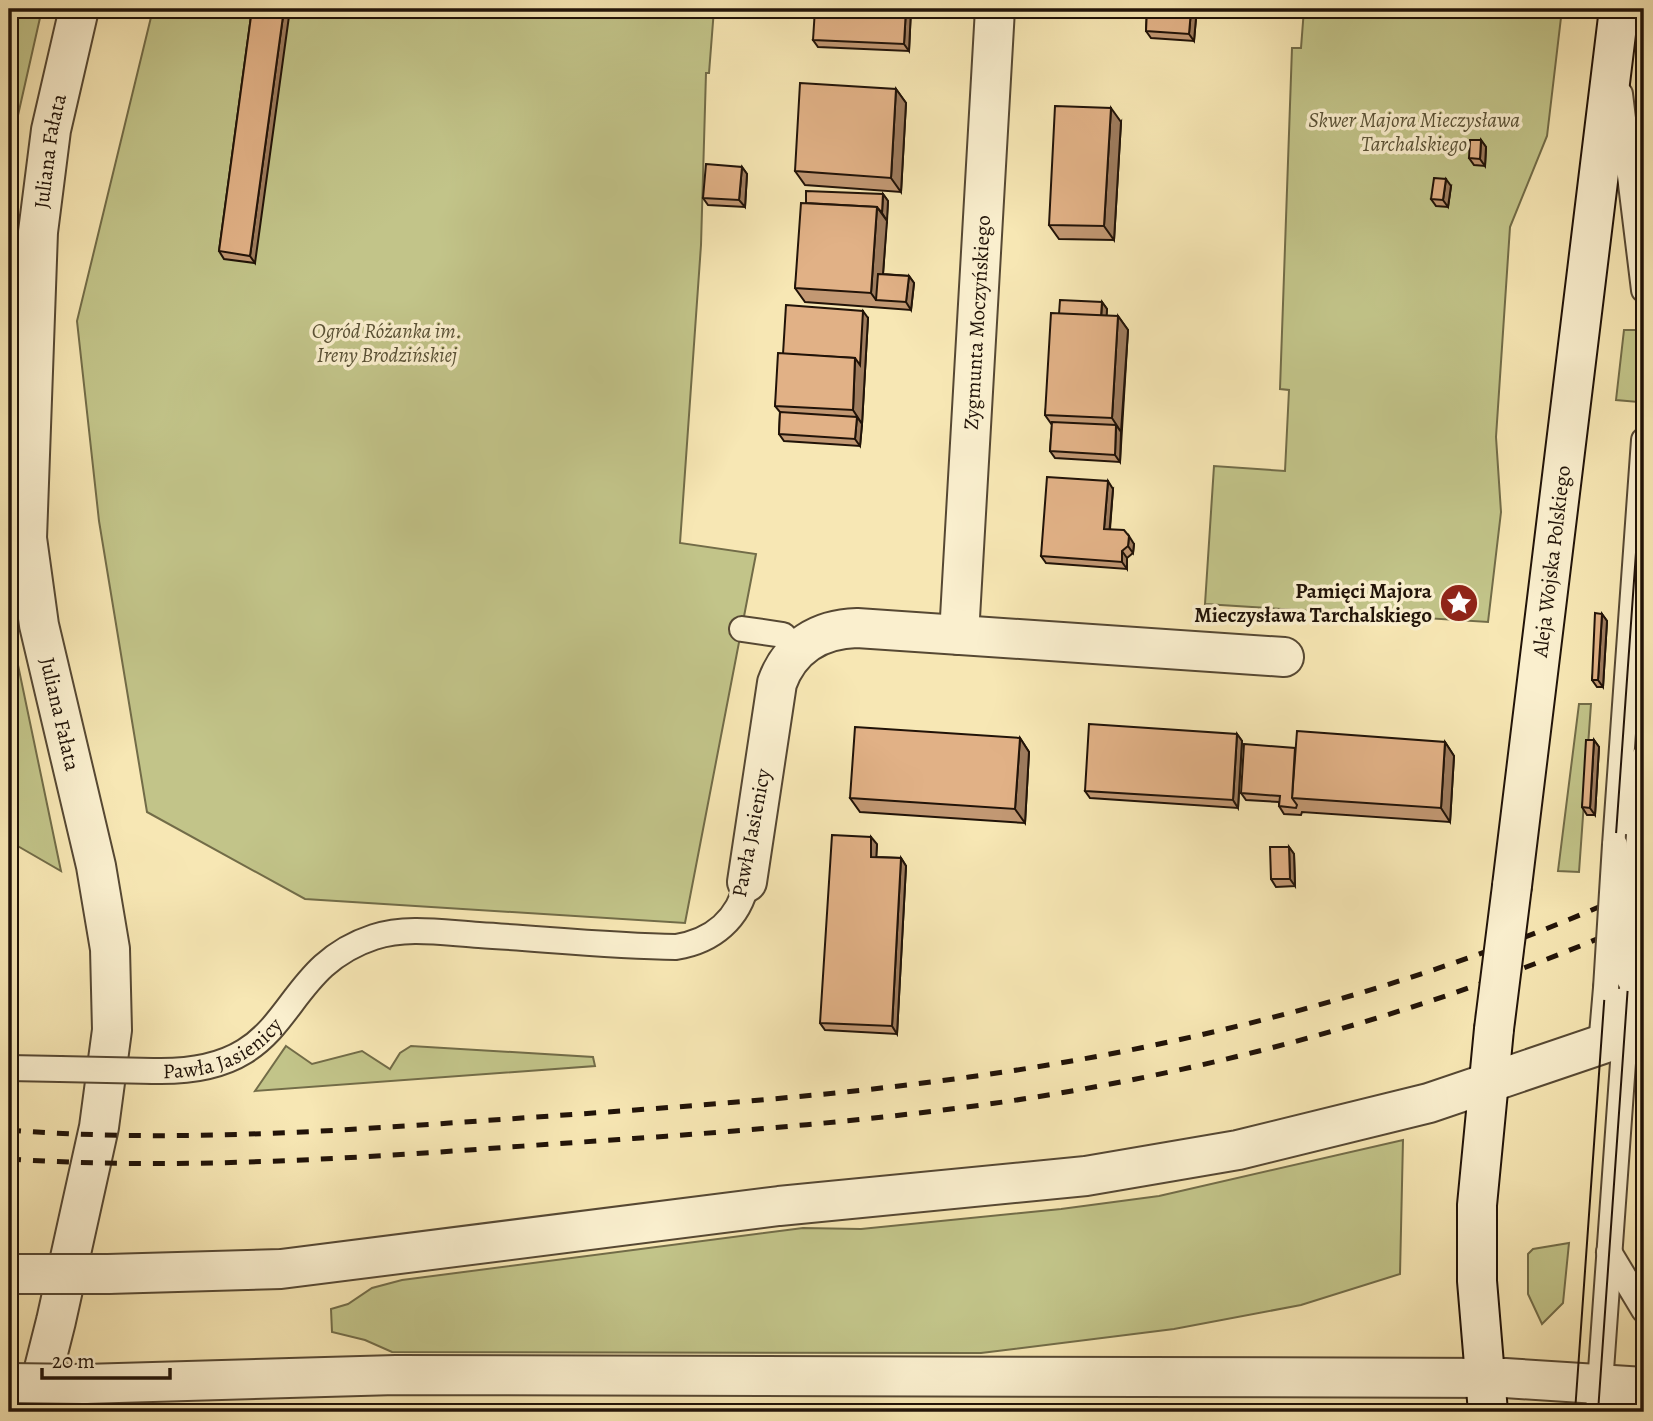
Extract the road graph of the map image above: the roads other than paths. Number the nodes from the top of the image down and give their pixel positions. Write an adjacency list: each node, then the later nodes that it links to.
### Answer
1 (79, 9): 23 (street, Juliana Fałata)
2 (995, 9): 8 (street, Zygmunta Moczyńskiego)
3 (1619, 9): 4 (street, Aleja Wojska Polskiego)
4 (1614, 48): 5 (lane); 15 (street, Aleja Wojska Polskiego, bridge)
5 (1644, 290)
6 (1644, 440): 13 (lane, bridge)
7 (743, 629): 9 (lane)
8 (959, 635): 9 (street, Pawła Jasienicy); 10 (street, Pawła Jasienicy)
9 (798, 650): 12 (street, Pawła Jasienicy)
10 (1284, 657)
11 (1644, 757): 13 (lane, bridge)
12 (747, 882): 14 (lane, Pawła Jasienicy, bridge)
13 (1623, 1045): 15 (street); 16 (lane)
14 (9, 1068)
15 (1484, 1115): 17 (street, bridge); 21 (street, Aleja Wojska Polskiego)
16 (1609, 1252): 18 (lane); 22 (lane)
17 (12, 1274)
18 (1644, 1310)
19 (9, 1383): 21 (street, bridge)
20 (1644, 1387): 22 (street)
21 (1486, 1395): 22 (street)
22 (1599, 1397)
23 (33, 1412)

